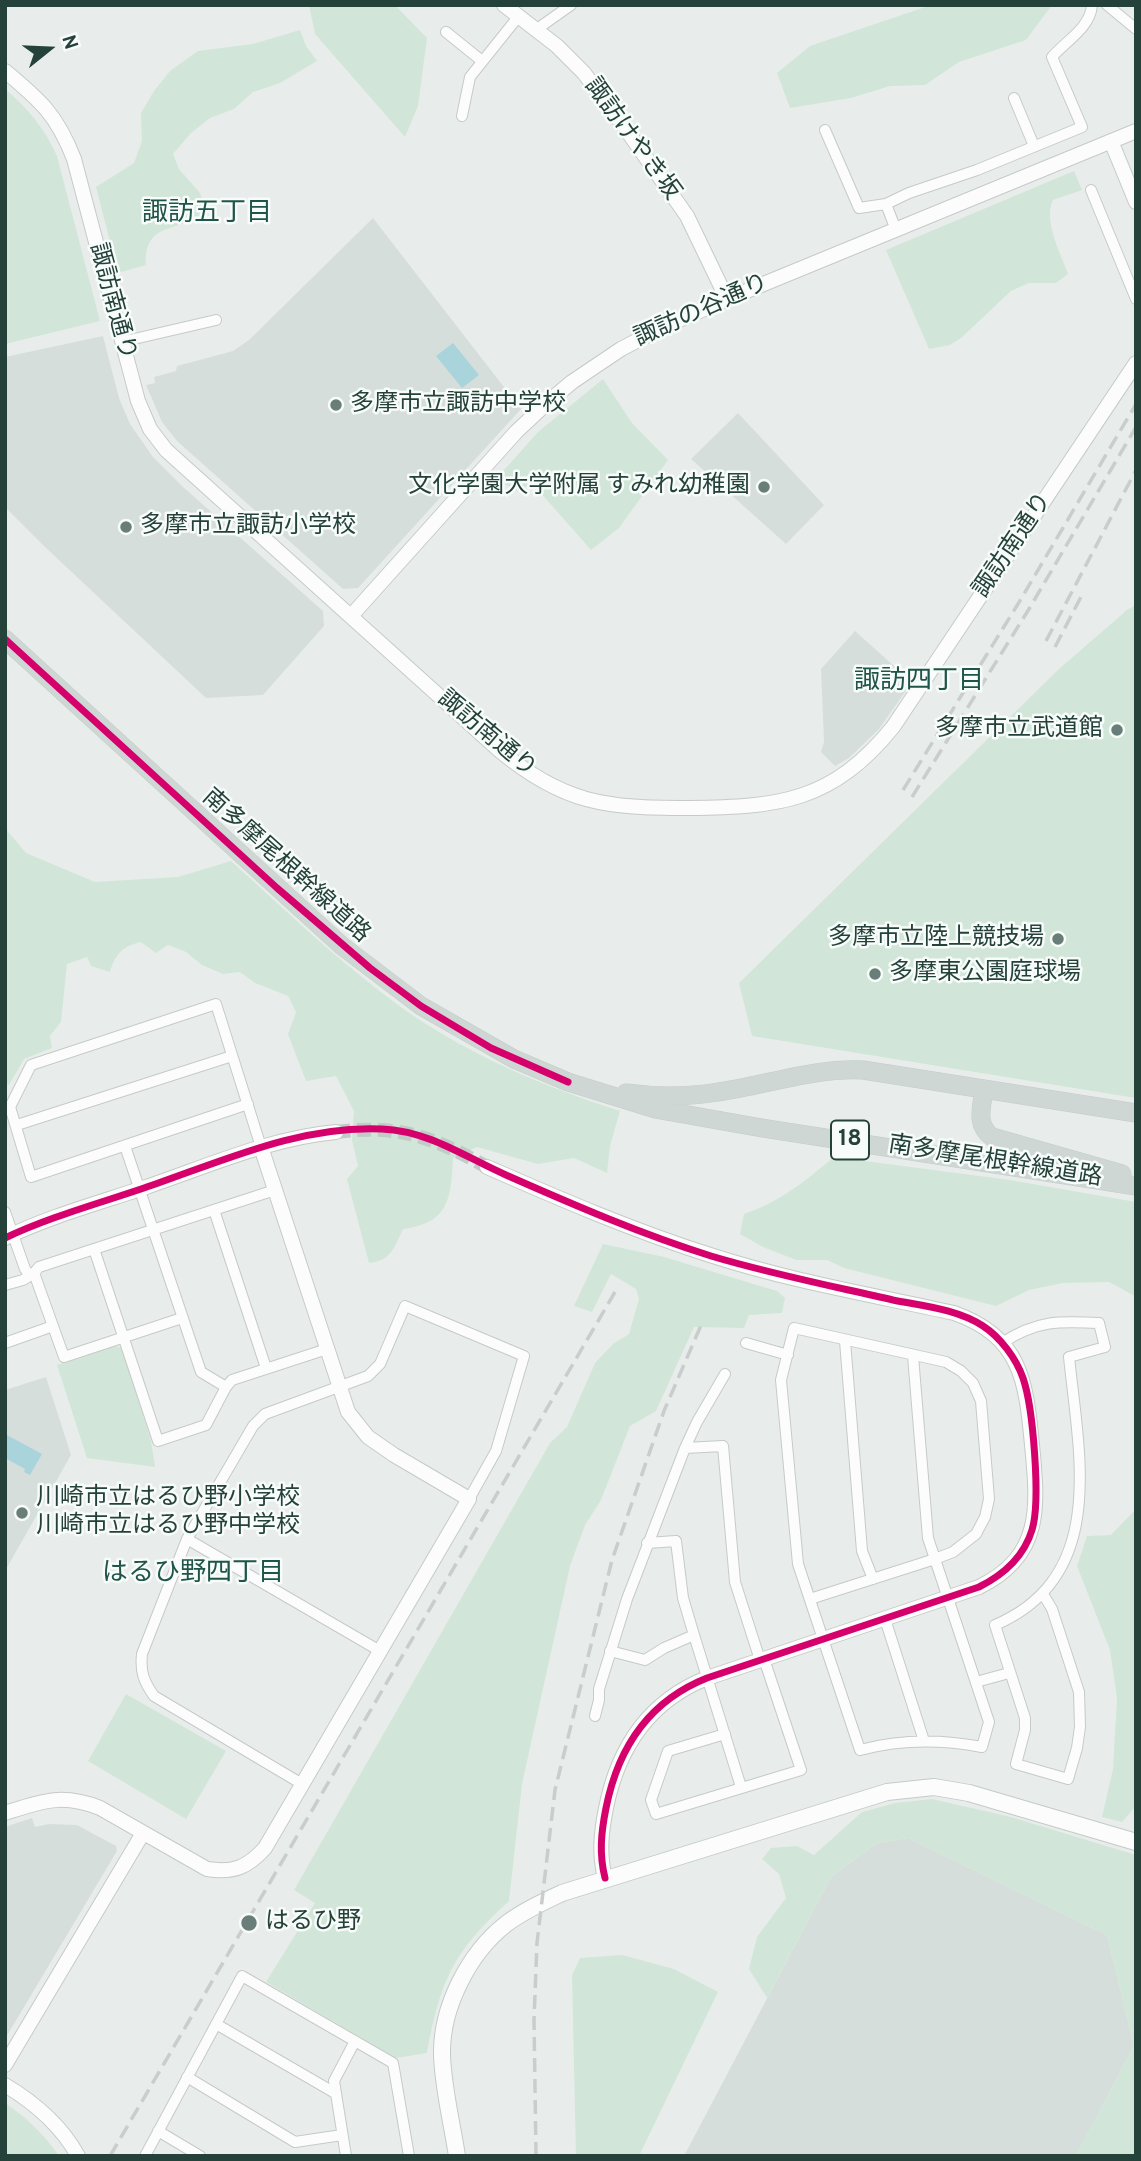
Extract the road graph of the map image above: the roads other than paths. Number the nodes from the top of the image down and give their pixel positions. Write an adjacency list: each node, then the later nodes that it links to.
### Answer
1 (504, 5): 5 (street, 諏訪けやき坂)
2 (571, 5): 7 (street)
3 (1092, 5): 16 (street)
4 (1107, 5): 6 (street)
5 (518, 17): 7 (street, 諏訪けやき坂); 9 (street)
6 (1135, 27)
7 (537, 29): 21 (street, 諏訪けやき坂)
8 (446, 32): 9 (street)
9 (482, 61): 12 (street)
10 (5, 71): 24 (street, 諏訪南通り)
11 (1014, 98): 16 (street)
12 (462, 116)
13 (825, 130): 19 (street)
14 (1136, 131): 15 (street, 諏訪の谷通り)
15 (1111, 141): 18 (street); 20 (street, 諏訪の谷通り)
16 (1034, 146): 19 (street)
17 (1091, 190): 22 (street)
18 (1136, 202)
19 (886, 204): 20 (street)
20 (896, 230): 21 (street, 諏訪の谷通り)
21 (727, 299): 26 (street, 諏訪の谷通り)
22 (1136, 299)
23 (216, 320): 24 (street)
24 (121, 342): 26 (street, 諏訪南通り)
25 (1136, 363): 26 (street, 諏訪南通り)
26 (351, 616)
27 (5, 639): 29 (main road, 南多摩尾根幹線道路 / 18)
28 (232, 1056): 31 (street); 33 (street); 33 (street)
29 (568, 1082): 30 (main road, 南多摩尾根幹線道路 / 18); 39 (main road, 南多摩尾根幹線道路 / 18)
30 (984, 1089): 32 (main road, 南多摩尾根幹線道路 / 18); 38 (main road)
31 (248, 1104): 35 (street); 36 (street)
32 (1136, 1113)
33 (17, 1125): 35 (street)
34 (336, 1132): 36 (street)
35 (125, 1146): 40 (street)
36 (261, 1147): 40 (street); 41 (street)
37 (487, 1167): 55 (street)
38 (1136, 1178)
39 (1136, 1186)
40 (141, 1189): 44 (street); 45 (street)
41 (275, 1191): 42 (street); 56 (street)
42 (214, 1210): 44 (street); 59 (street)
43 (5, 1212): 45 (street)
44 (153, 1230): 46 (street); 49 (street)
45 (9, 1236): 47 (street)
46 (94, 1249): 47 (street); 51 (street)
47 (32, 1274): 48 (street); 50 (street)
48 (5, 1285)
49 (182, 1318): 51 (street); 61 (street)
50 (53, 1326): 51 (street); 53 (street)
51 (122, 1338): 61 (street)
52 (845, 1341): 57 (street); 58 (street); 68 (street)
53 (5, 1343)
54 (746, 1343): 57 (street)
55 (1002, 1343): 69 (street); 70 (street)
56 (327, 1349): 59 (street); 62 (street)
57 (788, 1355): 71 (street)
58 (912, 1356): 67 (street); 67 (street)
59 (266, 1368): 61 (street)
60 (725, 1374): 63 (street)
61 (226, 1387)
62 (340, 1387): 64 (street); 64 (street); 65 (street)
63 (685, 1448): 66 (street); 77 (street)
64 (469, 1499): 75 (street)
65 (187, 1539): 75 (street); 84 (street)
66 (648, 1543): 73 (street); 76 (street)
67 (935, 1559): 68 (street); 70 (street)
68 (873, 1579): 71 (street)
69 (1043, 1594): 78 (street); 78 (street)
70 (948, 1598): 72 (street); 80 (street)
71 (810, 1599): 74 (street)
72 (885, 1619): 74 (street); 83 (street)
73 (694, 1635): 76 (street); 79 (street)
74 (823, 1639): 77 (street); 83 (street)
75 (380, 1651): 84 (street)
76 (610, 1651): 81 (street)
77 (763, 1660): 79 (street); 85 (street)
78 (1009, 1672): 80 (street)
79 (707, 1678): 82 (street); 89 (street)
80 (976, 1682): 83 (street)
81 (595, 1716)
82 (725, 1734): 85 (street); 85 (street)
83 (924, 1741)
84 (302, 1784): 87 (street)
85 (741, 1787)
86 (5, 1813): 87 (street)
87 (143, 1833): 92 (street)
88 (1136, 1842): 89 (main road)
89 (605, 1878): 103 (main road)
90 (216, 2024): 91 (street); 93 (street); 95 (street)
91 (355, 2041): 95 (street); 102 (street)
92 (5, 2065)
93 (187, 2077): 96 (street); 97 (street)
94 (5, 2085): 98 (street)
95 (335, 2093): 97 (street)
96 (158, 2131): 99 (street); 100 (street)
97 (342, 2135): 101 (street)
98 (78, 2156)
99 (145, 2156)
100 (200, 2156)
101 (346, 2156)
102 (410, 2156)
103 (457, 2156)

